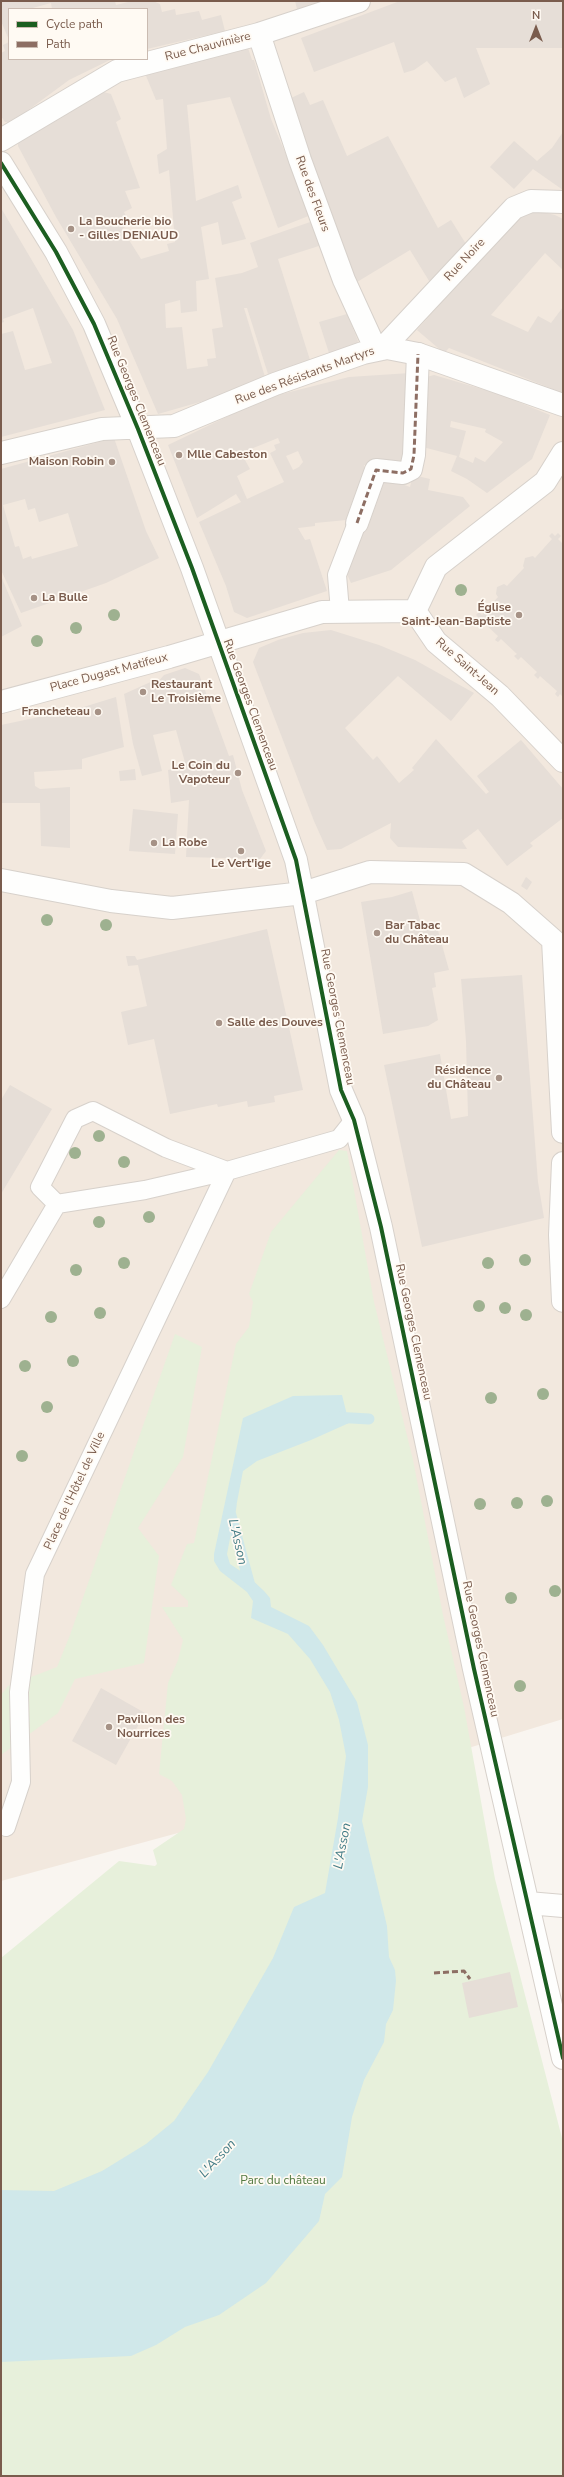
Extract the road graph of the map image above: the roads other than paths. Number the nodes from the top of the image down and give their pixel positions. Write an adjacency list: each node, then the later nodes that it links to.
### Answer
1 (359, 1): 2 (street, Rue Chauvinière)
2 (259, 34): 3 (street, Rue Chauvinière); 6 (street, Rue des Fleurs)
3 (1, 140)
4 (1, 162): 9 (street, Rue Georges Clemenceau)
5 (563, 202): 6 (street, Rue Noire)
6 (379, 350): 7 (street, Rue des Résistants Martyrs); 9 (street, Rue des Résistants Martyrs)
7 (418, 354): 8 (street, Rue des Résistants Martyrs); 12 (street)
8 (563, 406)
9 (138, 429): 10 (street, Rue des Résistants Martyrs); 15 (street, Rue Georges Clemenceau)
10 (1, 453)
11 (563, 453): 13 (street)
12 (357, 523): 14 (lane)
13 (415, 610): 14 (street); 17 (street, Rue Saint-Jean)
14 (340, 611): 15 (street)
15 (217, 643): 16 (street, Place Dugast Matifeux); 19 (street, Rue Georges Clemenceau)
16 (1, 702)
17 (563, 761)
18 (1, 880): 19 (street)
19 (303, 893): 20 (street); 21 (street, Rue Georges Clemenceau)
20 (558, 935): 22 (street)
21 (354, 1120): 24 (lane); 29 (street, Rue Georges Clemenceau)
22 (563, 1132)
23 (563, 1163): 27 (street)
24 (227, 1171): 25 (lane); 25 (lane); 28 (lane, Place de l'Hôtel de Ville)
25 (58, 1204): 26 (lane)
26 (1, 1299)
27 (563, 1301)
28 (1, 1824)
29 (528, 1903): 30 (street); 31 (street, Rue Georges Clemenceau)
30 (563, 1906)
31 (563, 2058)

